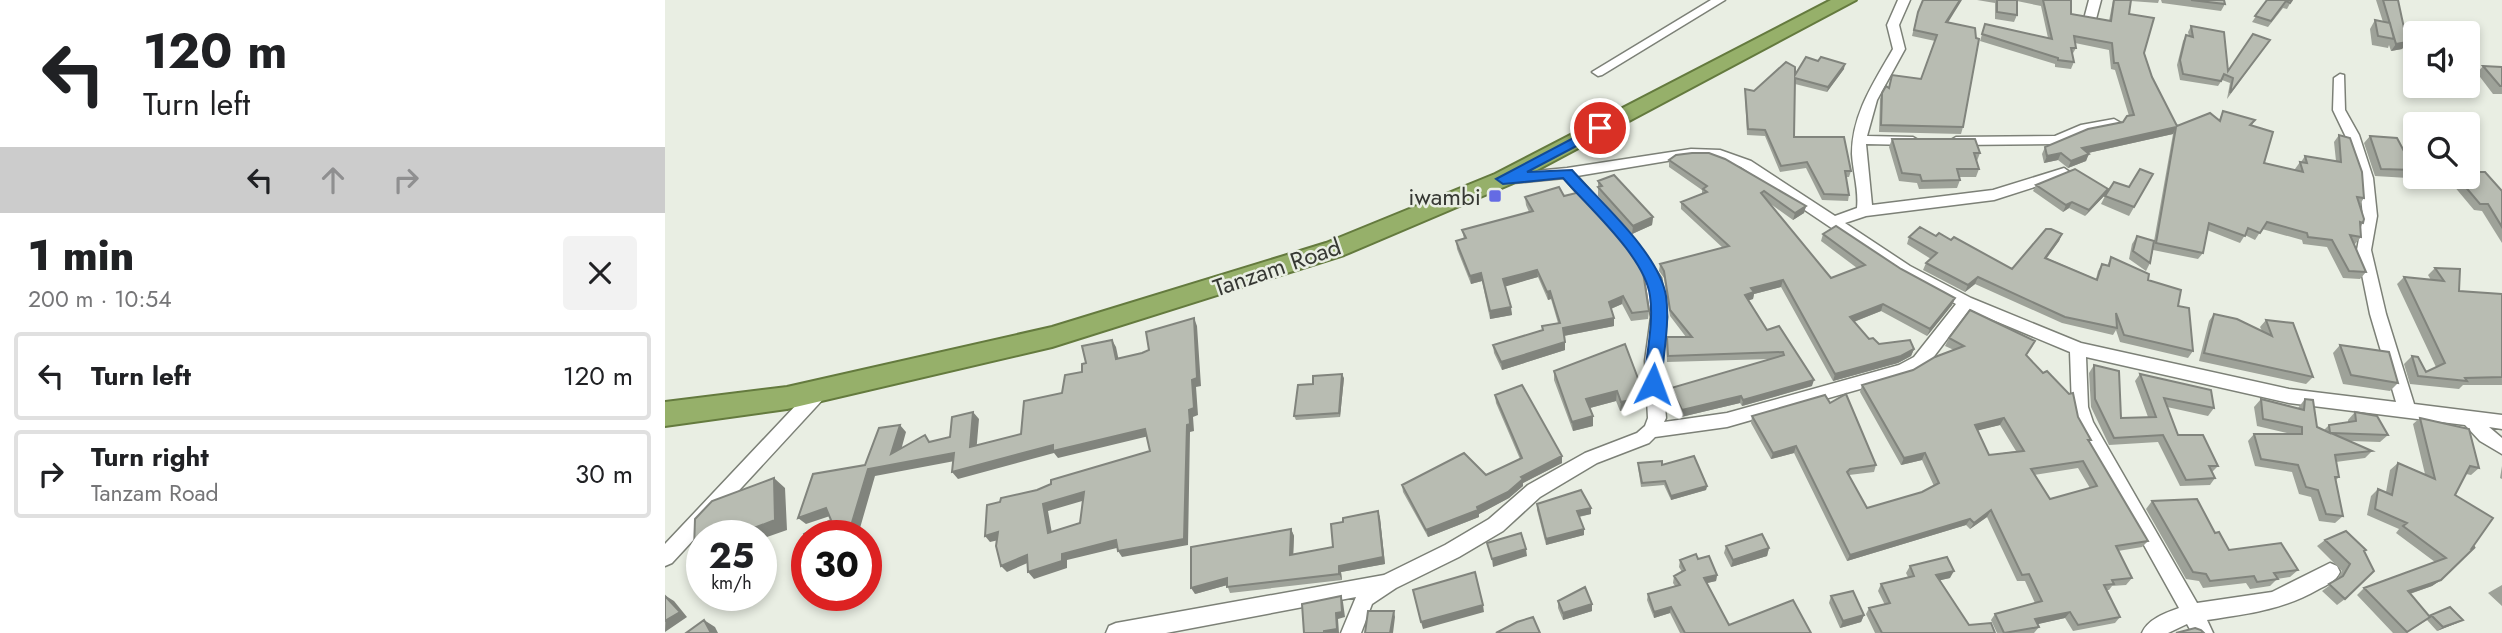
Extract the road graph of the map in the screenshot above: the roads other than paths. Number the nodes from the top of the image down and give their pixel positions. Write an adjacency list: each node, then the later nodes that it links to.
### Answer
1 (1719, 0): 6 (street)
2 (1846, 0): 12 (highway, Tanzam Road)
3 (1904, 0): 9 (street)
4 (2095, 0): 5 (street)
5 (2090, 19)
6 (1598, 72)
7 (2340, 78): 18 (street)
8 (2114, 123): 9 (street)
9 (1859, 140): 13 (street)
10 (1567, 173): 12 (street); 14 (street); 22 (street)
11 (2063, 173): 13 (street)
12 (1503, 179): 17 (highway, Tanzam Road)
13 (1864, 211): 14 (street)
14 (1836, 221): 15 (street)
15 (1966, 302): 16 (street); 22 (street)
16 (2078, 349): 18 (street); 27 (street)
17 (820, 391): 19 (highway, Tanzam Road); 24 (street)
18 (2407, 409): 20 (street)
19 (665, 414)
20 (2469, 417): 21 (street); 23 (street)
21 (2502, 422)
22 (1651, 431): 26 (street)
23 (2502, 447)
24 (665, 557)
25 (2330, 572): 27 (street)
26 (1389, 582): 28 (street); 29 (street)
27 (2191, 612): 30 (street); 31 (street)
28 (1116, 633)
29 (1351, 633)
30 (2151, 633)
31 (2203, 633)

